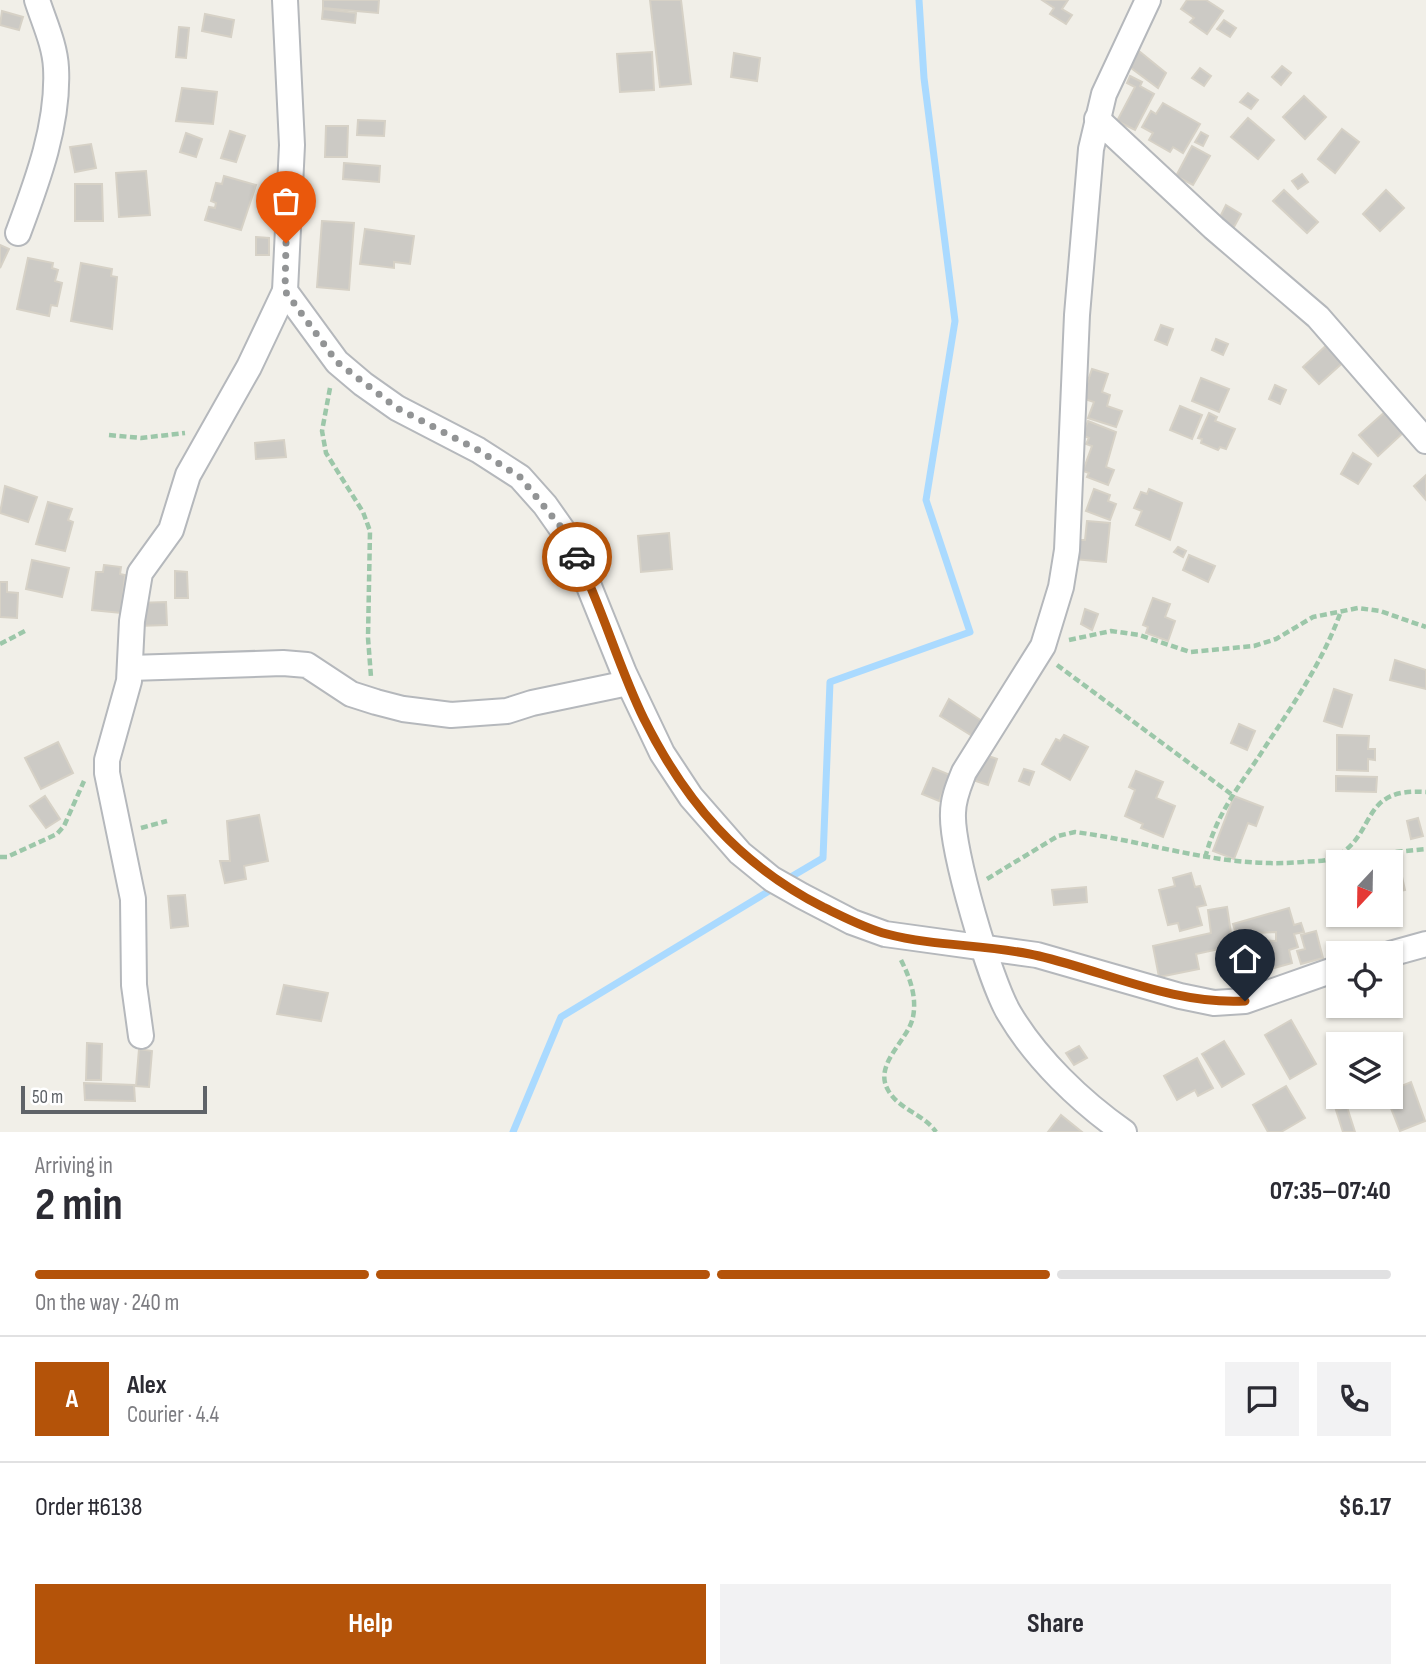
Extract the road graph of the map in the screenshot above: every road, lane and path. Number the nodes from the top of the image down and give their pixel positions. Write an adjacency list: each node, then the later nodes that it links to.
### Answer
1 (37, 0): 5 (street)
2 (285, 0): 6 (street)
3 (1148, 0): 4 (street)
4 (1097, 120): 10 (street); 15 (street)
5 (18, 233)
6 (285, 291): 7 (street); 8 (street)
7 (337, 362): 17 (street); 18 (path)
8 (214, 427): 9 (path); 16 (street)
9 (109, 435)
10 (1426, 441)
11 (1341, 610): 12 (path); 15 (path); 21 (path)
12 (1426, 627)
13 (27, 630): 14 (path)
14 (0, 645)
15 (1040, 650): 21 (path); 28 (street)
16 (130, 668): 18 (street); 19 (street)
17 (628, 683): 18 (street); 29 (street)
18 (376, 702)
19 (107, 760): 25 (path); 34 (street)
20 (1426, 792): 23 (path)
21 (1231, 794): 26 (path)
22 (1426, 849): 24 (path)
23 (1343, 850)
24 (1404, 851)
25 (0, 857)
26 (1205, 858): 27 (path); 28 (path)
27 (1326, 858)
28 (967, 888): 31 (street)
29 (885, 934): 31 (street); 35 (path)
30 (1426, 944): 32 (street)
31 (985, 950): 33 (street); 36 (street)
32 (1403, 950)
33 (1326, 973)
34 (141, 1036)
35 (936, 1132)
36 (1124, 1132)

